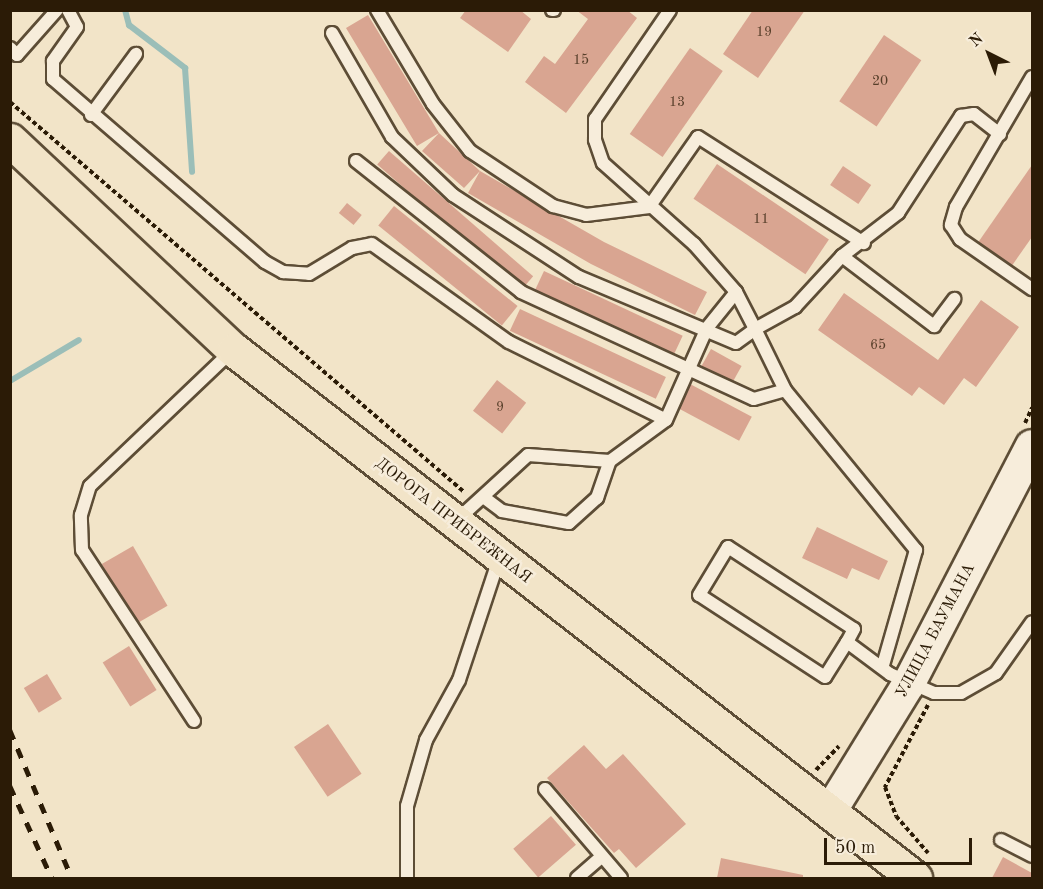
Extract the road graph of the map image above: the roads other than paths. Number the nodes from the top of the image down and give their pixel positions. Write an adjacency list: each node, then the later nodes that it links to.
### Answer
1 (57, 10): 7 (lane)
2 (68, 10): 9 (lane)
3 (377, 10): 13 (lane)
4 (670, 10): 13 (lane)
5 (332, 33): 19 (lane)
6 (136, 54): 9 (lane)
7 (13, 55)
8 (1032, 77): 10 (lane)
9 (91, 115): 24 (lane)
10 (1000, 134): 14 (lane); 16 (lane)
11 (10, 140): 21 (highway, ДОРОГА ПРИБРЕЖНАЯ)
12 (356, 161): 22 (lane)
13 (650, 207): 14 (lane); 17 (lane)
14 (864, 243): 15 (lane)
15 (842, 256): 18 (lane); 20 (lane)
16 (1032, 289)
17 (736, 292): 19 (lane); 20 (lane)
18 (954, 299)
19 (707, 328): 20 (lane); 22 (lane)
20 (755, 329): 23 (lane)
21 (234, 350): 27 (highway, ДОРОГА ПРИБРЕЖНАЯ); 33 (lane)
22 (684, 370): 23 (lane); 24 (lane)
23 (786, 390): 31 (lane)
24 (666, 420): 26 (lane)
25 (1028, 437): 32 (street, УЛИЦА БАУМАНА)
26 (610, 461): 27 (lane); 27 (lane)
27 (473, 508): 28 (highway, ДОРОГА ПРИБРЕЖНАЯ)
28 (499, 559): 35 (highway, ДОРОГА ПРИБРЕЖНАЯ); 40 (lane)
29 (1032, 622): 32 (lane)
30 (847, 642): 30 (lane); 31 (lane)
31 (883, 665): 32 (lane)
32 (921, 689): 35 (street, УЛИЦА БАУМАНА)
33 (194, 721)
34 (545, 789): 37 (lane)
35 (831, 810): 39 (highway, ДОРОГА ПРИБРЕЖНАЯ)
36 (1001, 840): 38 (lane)
37 (602, 856): 41 (lane); 42 (lane)
38 (1032, 856)
39 (919, 874)
40 (407, 879)
41 (578, 879)
42 (621, 879)

